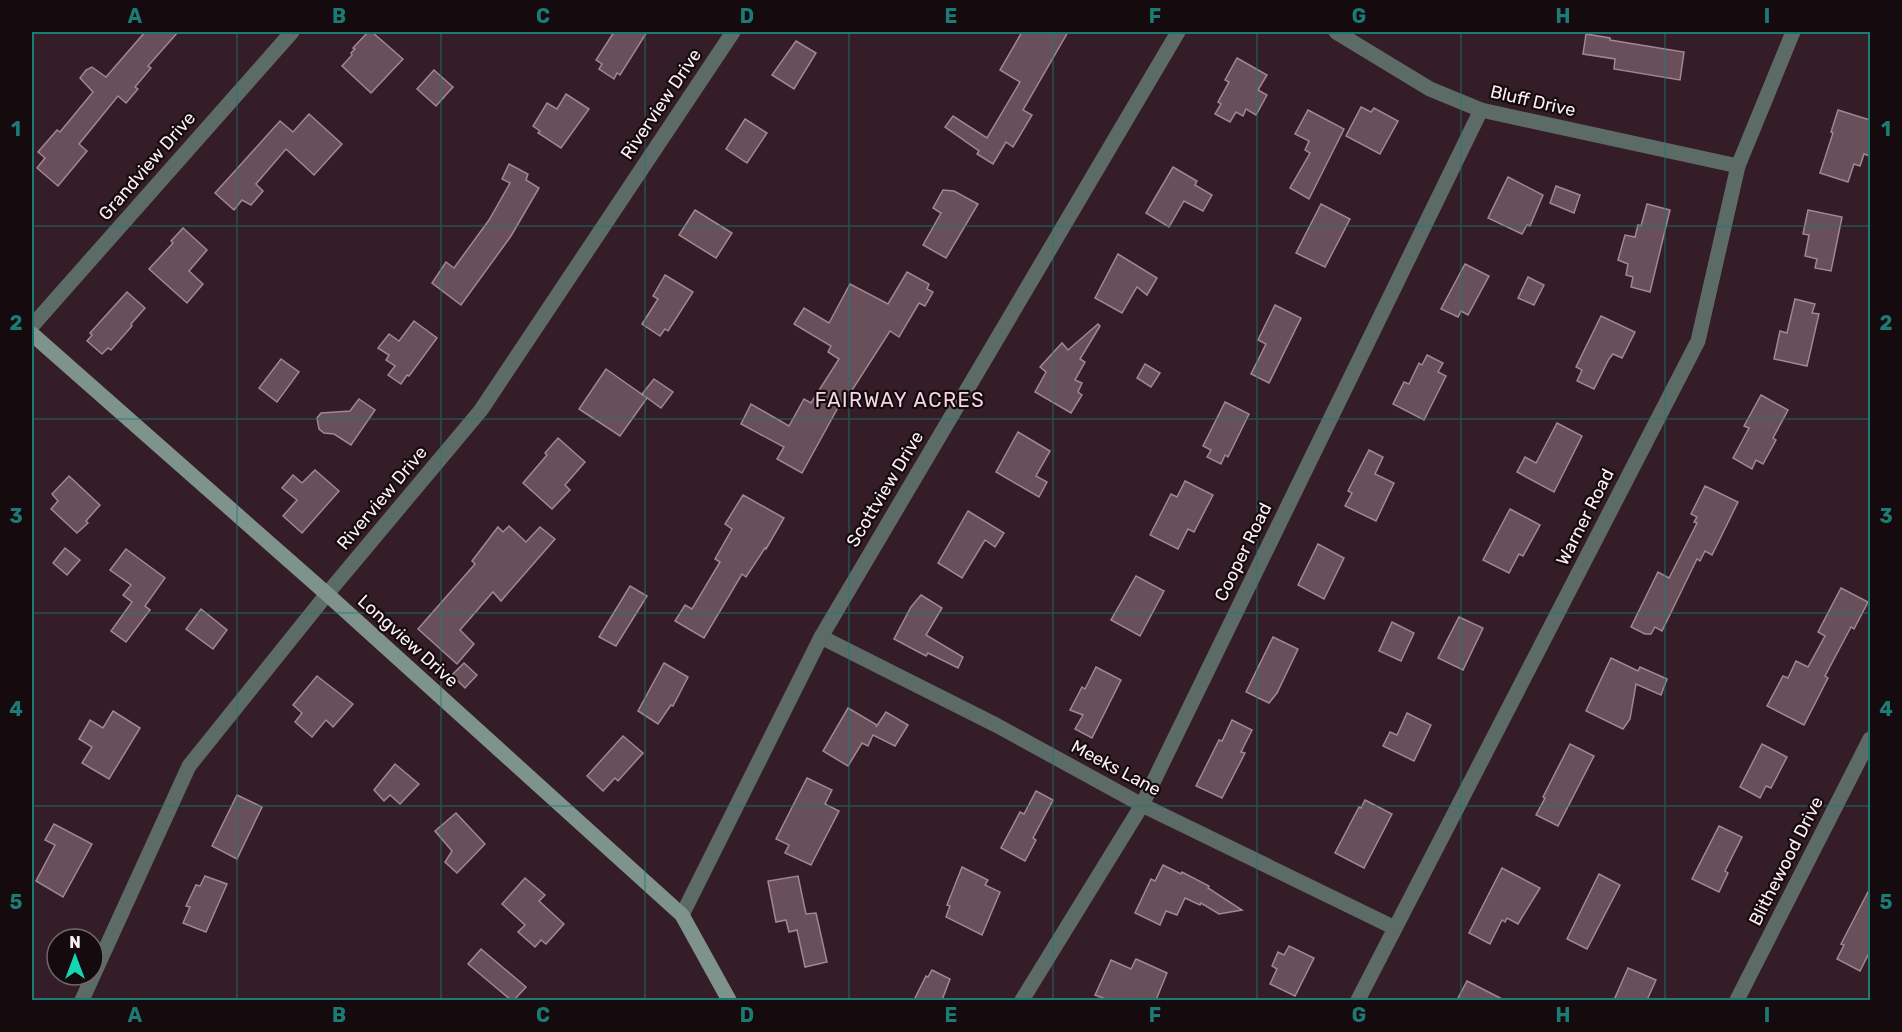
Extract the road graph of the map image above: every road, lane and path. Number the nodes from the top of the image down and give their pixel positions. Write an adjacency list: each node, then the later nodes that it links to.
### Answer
1 (292, 32): 8 (street, Grandview Drive)
2 (733, 32): 10 (street, Riverview Drive)
3 (1178, 32): 11 (street, Scottview Drive)
4 (1335, 32): 6 (street, Bluff Drive)
5 (1793, 32): 7 (street, Warner Road)
6 (1481, 110): 7 (street, Bluff Drive); 13 (street, Cooper Road)
7 (1737, 166): 15 (street, Warner Road)
8 (32, 326)
9 (32, 334): 10 (street, Longview Drive)
10 (327, 594): 14 (street, Longview Drive); 16 (street, Riverview Drive)
11 (821, 637): 13 (street, Meeks Lane); 14 (street, Scottview Drive)
12 (1870, 739): 20 (street, Blithewood Drive)
13 (1142, 805): 15 (street, Meeks Lane); 18 (street, Cooper Road)
14 (682, 915): 17 (street, Longview Drive)
15 (1395, 928): 19 (street, Warner Road)
16 (82, 1000)
17 (729, 1000)
18 (1022, 1000)
19 (1359, 1000)
20 (1737, 1000)

